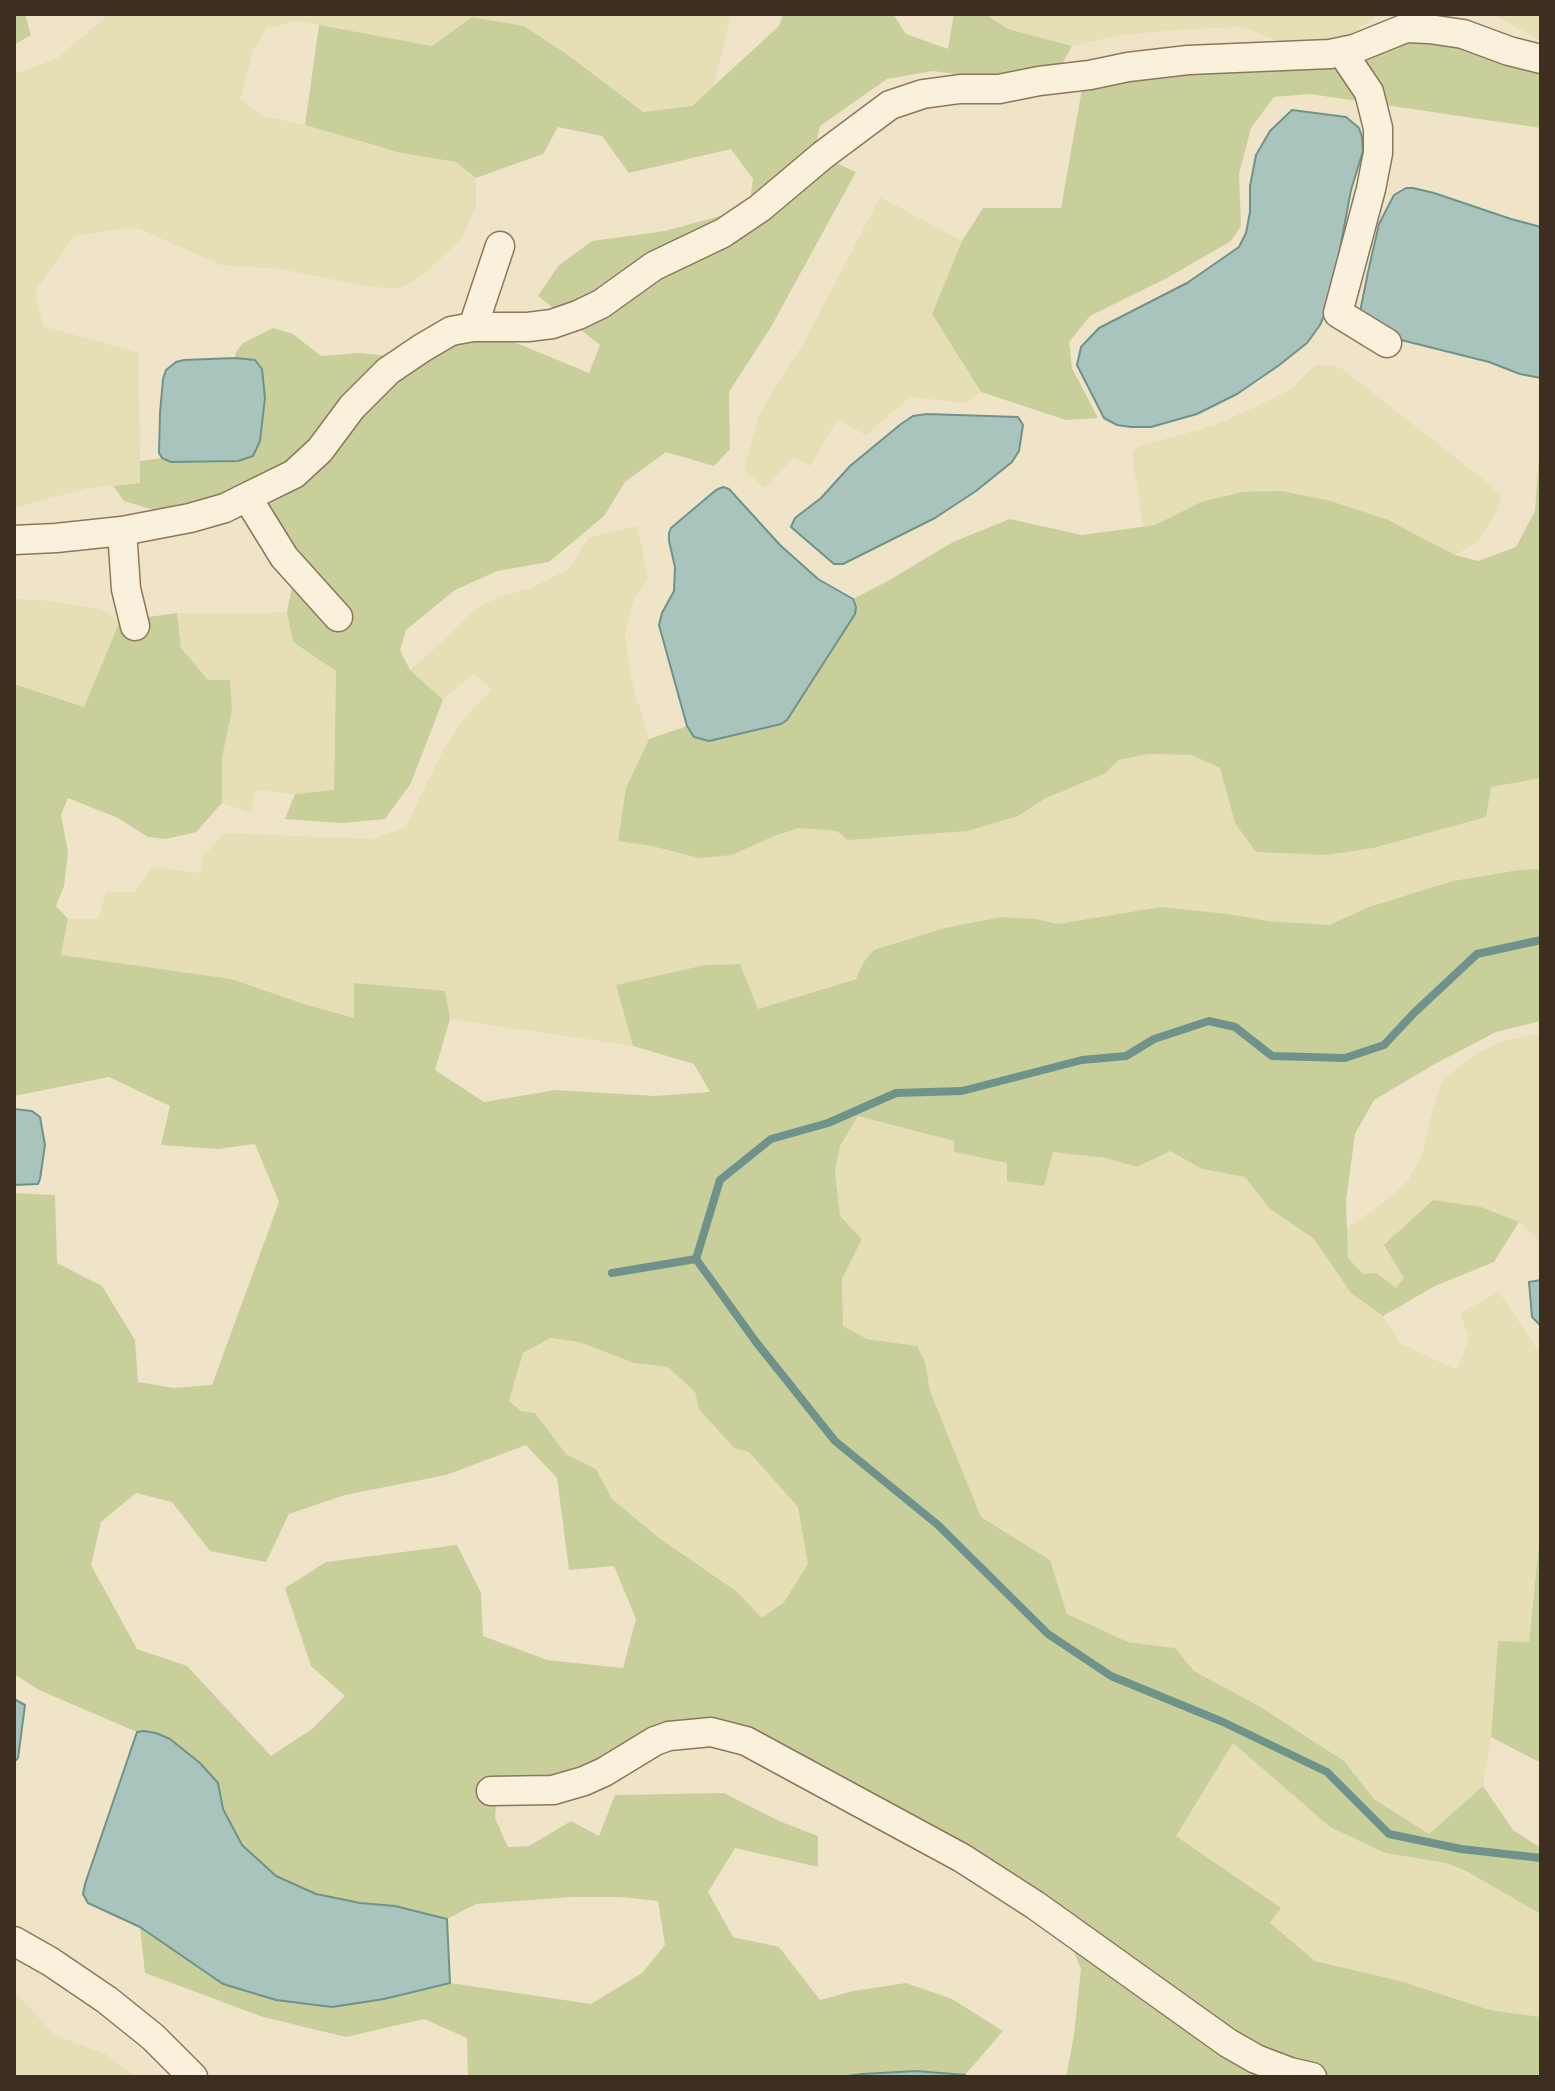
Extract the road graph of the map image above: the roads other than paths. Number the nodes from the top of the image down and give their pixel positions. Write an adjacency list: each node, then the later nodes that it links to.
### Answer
1 (1342, 52): 2 (street); 4 (street); 5 (street)
2 (1541, 59)
3 (500, 246): 4 (street)
4 (473, 327): 6 (street)
5 (1387, 343)
6 (247, 497): 7 (street); 9 (street)
7 (122, 531): 8 (street); 10 (street)
8 (14, 540)
9 (338, 617)
10 (135, 626)
11 (491, 1791): 14 (street)
12 (14, 1941): 13 (street)
13 (193, 2077)
14 (1312, 2077)

